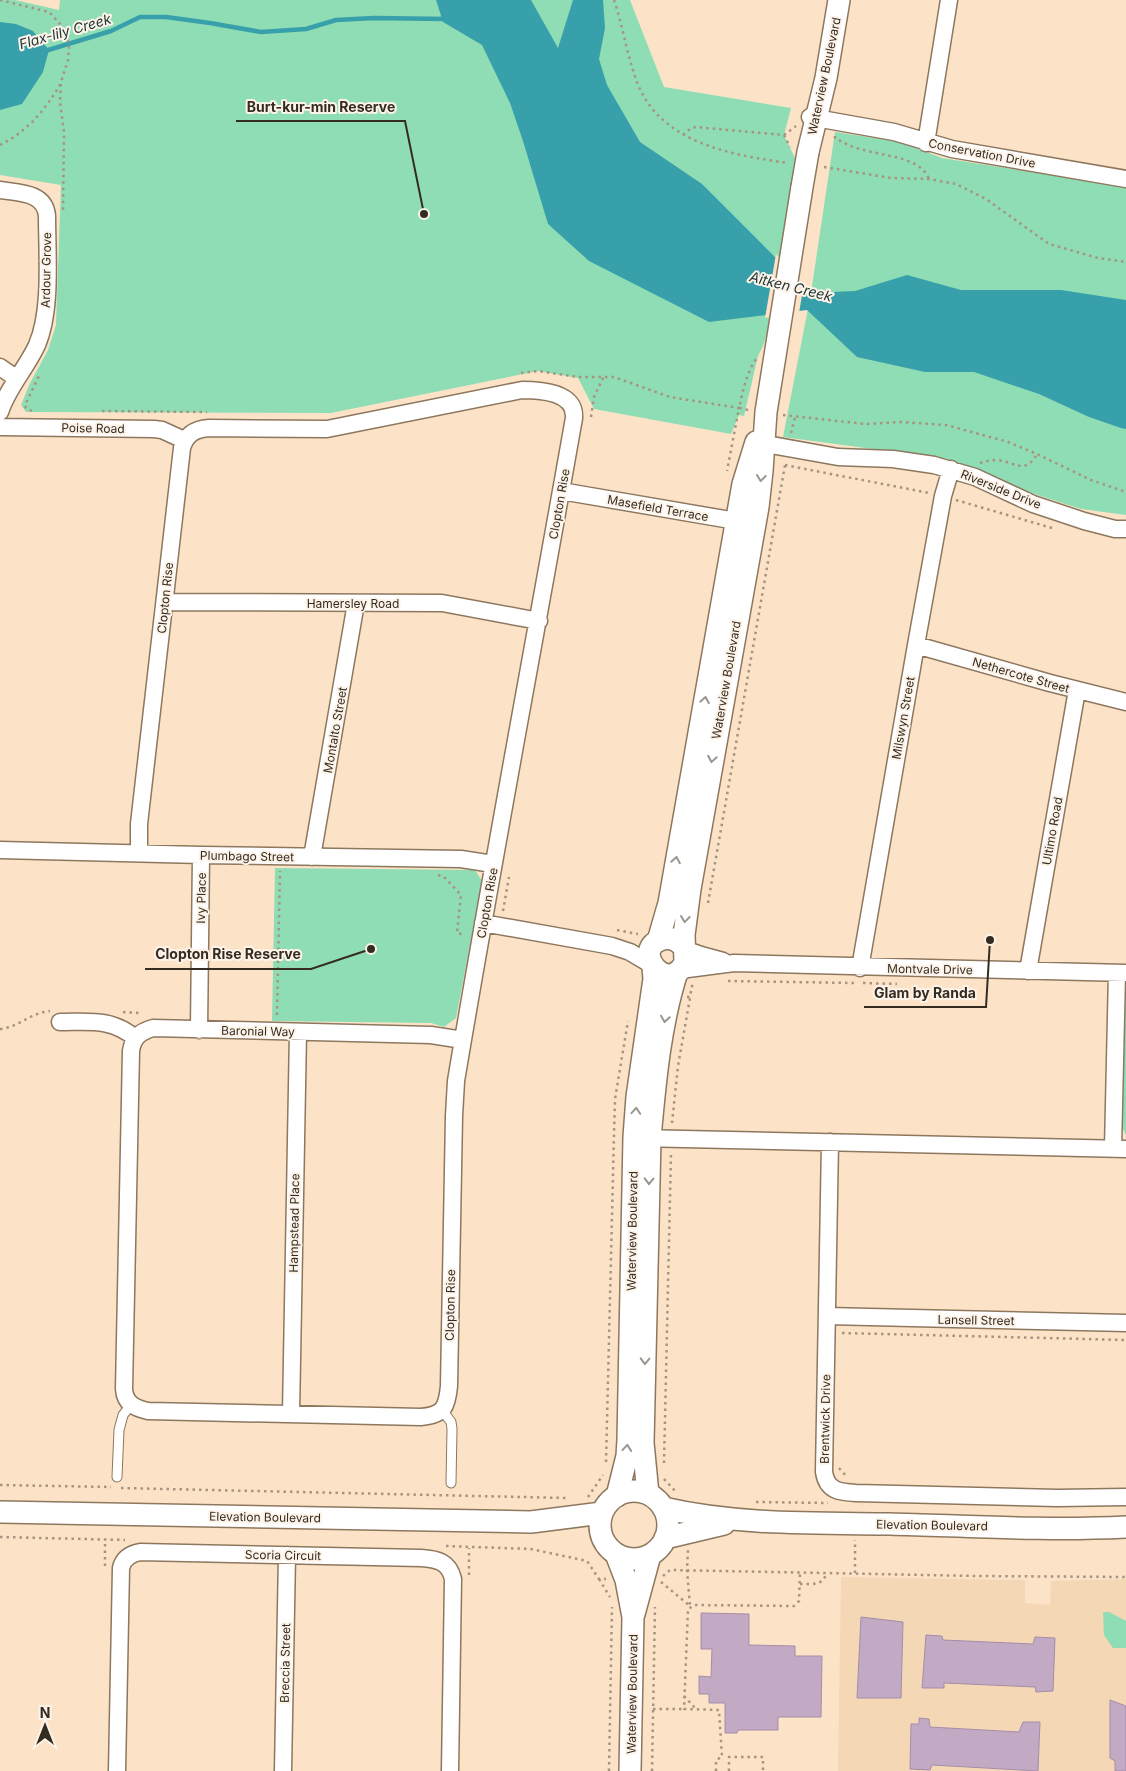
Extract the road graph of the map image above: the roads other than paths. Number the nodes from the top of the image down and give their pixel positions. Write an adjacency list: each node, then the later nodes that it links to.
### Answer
1 (825, 0): 4 (street, Waterview Boulevard)
2 (839, 0): 4 (street, Waterview Boulevard)
3 (949, 0): 5 (street)
4 (821, 119): 5 (street, Conservation Drive); 13 (street, Waterview Boulevard, bridge)
5 (926, 143): 6 (street, Conservation Drive)
6 (1126, 179)
7 (0, 190): 9 (street, Ardour Grove)
8 (0, 367): 9 (street)
9 (16, 378): 10 (street, Ardour Grove)
10 (0, 412)
11 (0, 427): 12 (street, Poise Road)
12 (184, 440): 15 (street, Clopton Rise); 18 (street, Clopton Rise)
13 (760, 443): 14 (street, Riverside Drive); 16 (street, Waterview Boulevard)
14 (958, 472): 17 (street, Riverside Drive); 21 (street, Milswyn Street)
15 (561, 491): 16 (street, Masefield Terrace); 20 (street, Clopton Rise)
16 (746, 523): 24 (street, Waterview Boulevard)
17 (1126, 530)
18 (165, 602): 19 (street, Hamersley Road); 26 (street, Clopton Rise)
19 (356, 603): 20 (street, Hamersley Road); 28 (street, Montalto Street)
20 (539, 621): 29 (street, Clopton Rise)
21 (916, 645): 22 (street, Nethercote Street); 36 (street, Milswyn Street)
22 (1077, 690): 23 (street, Nethercote Street); 38 (street, Ultimo Road)
23 (1126, 702)
24 (709, 725): 31 (street, Waterview Boulevard, one-way to 24); 33 (street, Waterview Boulevard, one-way to 33)
25 (0, 850): 26 (street, Plumbago Street)
26 (139, 853): 27 (street, Plumbago Street)
27 (201, 855): 28 (street, Plumbago Street); 41 (street, Ivy Place)
28 (312, 857): 29 (street, Plumbago Street)
29 (493, 864): 30 (street, Clopton Rise)
30 (482, 930): 32 (street); 44 (street, Clopton Rise)
31 (657, 943): 32 (street); 33 (street); 35 (street)
32 (612, 946): 35 (street)
33 (684, 948): 34 (street, Montvale Drive); 37 (street)
34 (734, 963): 36 (street, Montvale Drive); 37 (street, Montvale Drive)
35 (653, 966): 37 (street); 45 (street, Waterview Boulevard, one-way to 35)
36 (860, 968): 38 (street, Montvale Drive)
37 (679, 971): 45 (street, Waterview Boulevard, one-way to 45)
38 (1028, 971): 39 (street, Montvale Drive)
39 (1122, 973): 47 (street)
40 (60, 1022): 43 (street)
41 (199, 1030): 42 (street, Baronial Way); 43 (street, Baronial Way)
42 (298, 1032): 44 (street, Baronial Way); 53 (street, Hampstead Place)
43 (136, 1038): 51 (street)
44 (463, 1040): 52 (street, Clopton Rise)
45 (642, 1138): 46 (street); 50 (street, Waterview Boulevard)
46 (830, 1142): 47 (street); 48 (street, Brentwick Drive)
47 (1120, 1149)
48 (835, 1317): 49 (street, Lansell Street); 57 (street, Brentwick Drive)
49 (1126, 1323)
50 (638, 1337): 56 (street, Waterview Boulevard, one-way to 50); 58 (street, Waterview Boulevard, one-way to 58)
51 (131, 1405): 53 (street); 54 (lane)
52 (442, 1410): 53 (street); 55 (lane)
53 (291, 1414)
54 (117, 1477)
55 (451, 1483)
56 (617, 1496): 58 (street); 60 (street)
57 (1126, 1497)
58 (656, 1501): 61 (street, Elevation Boulevard); 65 (street)
59 (0, 1512): 62 (street, Elevation Boulevard)
60 (602, 1513): 62 (street, Elevation Boulevard); 64 (street)
61 (739, 1521): 63 (street, Elevation Boulevard); 65 (street, Elevation Boulevard)
62 (531, 1522): 64 (street, Elevation Boulevard)
63 (1126, 1527)
64 (602, 1536): 66 (street)
65 (665, 1538): 68 (street)
66 (616, 1554): 68 (street); 69 (street, Waterview Boulevard)
67 (286, 1555): 70 (street, Scoria Circuit); 71 (street, Breccia Street); 72 (street, Scoria Circuit)
68 (650, 1555): 69 (street, Waterview Boulevard)
69 (633, 1617): 73 (street, Waterview Boulevard)
70 (117, 1771)
71 (283, 1771)
72 (450, 1771)
73 (630, 1771)

